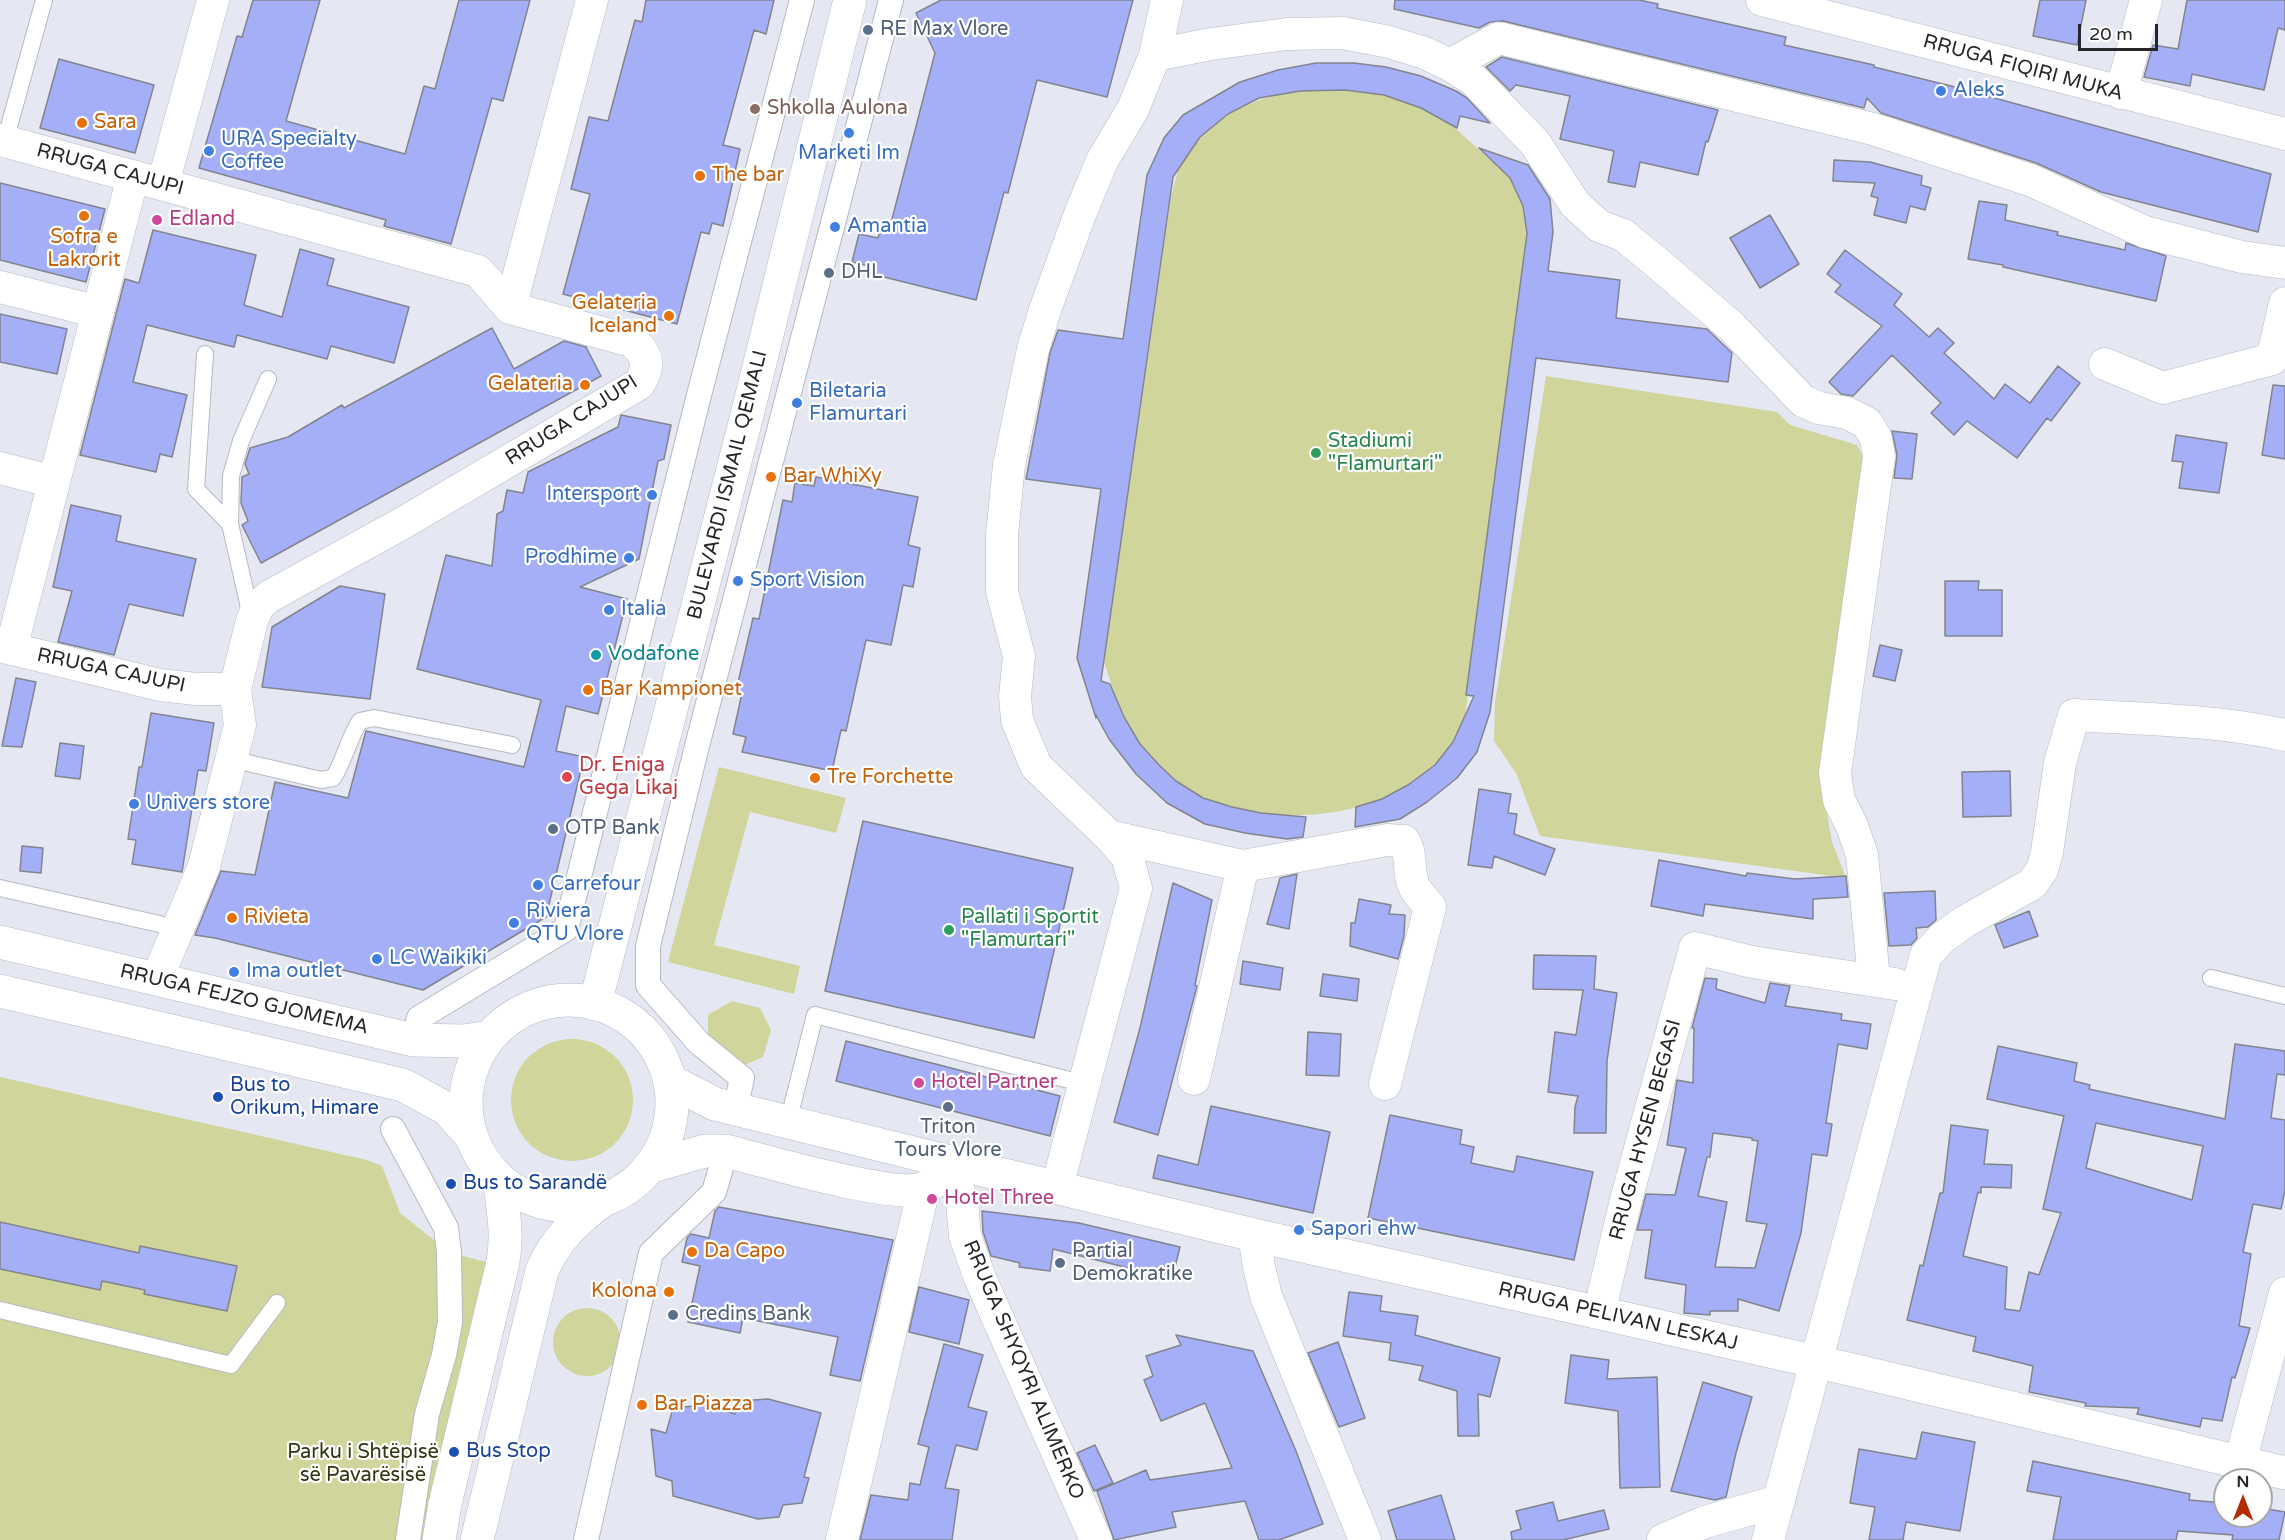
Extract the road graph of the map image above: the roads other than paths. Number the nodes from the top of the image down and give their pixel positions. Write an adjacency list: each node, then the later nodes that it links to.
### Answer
1 (44, 0): 15 (lane)
2 (213, 0): 17 (street)
3 (592, 0): 20 (street)
4 (802, 0): 48 (street)
5 (850, 0): 46 (main road, BULEVARDI ISMAIL QEMALI)
6 (891, 0): 53 (street, BULEVARDI ISMAIL QEMALI)
7 (1167, 0): 11 (street)
8 (1762, 0): 10 (street, RRUGA FIQIRI MUKA)
9 (2146, 0): 13 (street)
10 (1857, 12): 13 (street, RRUGA FIQIRI MUKA)
11 (1155, 54): 12 (street); 35 (street)
12 (1450, 66): 18 (street); 42 (street)
13 (2121, 93): 14 (street, RRUGA FIQIRI MUKA)
14 (2285, 134)
15 (3, 140): 16 (street, RRUGA CAJUPI)
16 (133, 176): 17 (street, RRUGA CAJUPI); 22 (street)
17 (163, 184): 20 (street, RRUGA CAJUPI)
18 (2285, 263)
19 (0, 286): 22 (street)
20 (513, 295): 29 (street, RRUGA CAJUPI)
21 (2285, 303): 24 (street)
22 (98, 312): 27 (street)
23 (205, 354): 28 (lane)
24 (2104, 364)
25 (268, 379): 28 (lane)
26 (0, 468): 27 (street)
27 (54, 482): 30 (street)
28 (230, 524): 29 (lane)
29 (252, 621): 31 (street, RRUGA CAJUPI)
30 (6, 648): 31 (street, RRUGA CAJUPI)
31 (235, 689): 34 (street)
32 (2285, 735): 43 (street)
33 (512, 745): 34 (lane)
34 (231, 759): 38 (street)
35 (1109, 836): 36 (street); 51 (street)
36 (1243, 866): 49 (street); 52 (street)
37 (0, 888): 38 (lane)
38 (177, 928): 41 (street)
39 (0, 942): 41 (main road, RRUGA FEJZO GJOMEMA)
40 (2211, 978): 45 (lane)
41 (157, 979): 48 (main road, RRUGA FEJZO GJOMEMA)
42 (1874, 979): 43 (street); 68 (street, RRUGA HYSEN BEGASI)
43 (1916, 988): 69 (street)
44 (0, 991): 56 (main road)
45 (2285, 996)
46 (595, 1004): 47 (main road); 50 (main road)
47 (490, 1037): 48 (main road, RRUGA FEJZO GJOMEMA); 56 (main road)
48 (413, 1040)
49 (1194, 1079)
50 (670, 1081): 53 (main road, RRUGA PELIVAN LESKAJ); 59 (main road)
51 (1085, 1084): 54 (lane); 61 (street)
52 (1384, 1084)
53 (735, 1110): 54 (main road, RRUGA PELIVAN LESKAJ)
54 (788, 1122): 58 (main road, RRUGA PELIVAN LESKAJ)
55 (393, 1129): 73 (street)
56 (471, 1136): 60 (main road)
57 (726, 1151): 59 (main road); 62 (main road); 76 (street)
58 (950, 1162): 61 (main road, RRUGA PELIVAN LESKAJ); 62 (main road); 78 (street, RRUGA SHYQYRI ALIMERKO)
59 (650, 1167): 63 (main road)
60 (499, 1179): 63 (main road); 74 (main road)
61 (1057, 1187): 64 (main road, RRUGA PELIVAN LESKAJ)
62 (924, 1188): 77 (street)
63 (603, 1200): 75 (main road)
64 (1254, 1234): 68 (main road, RRUGA PELIVAN LESKAJ); 79 (street)
65 (2285, 1293): 70 (street)
66 (277, 1303): 67 (lane)
67 (0, 1310)
68 (1599, 1313): 69 (main road, RRUGA PELIVAN LESKAJ)
69 (1817, 1362): 70 (main road, RRUGA PELIVAN LESKAJ); 72 (street)
70 (2240, 1462): 71 (main road, RRUGA PELIVAN LESKAJ)
71 (2285, 1473)
72 (1779, 1501): 80 (street); 81 (street)
73 (408, 1540)
74 (439, 1540)
75 (477, 1540)
76 (586, 1540)
77 (842, 1540)
78 (1096, 1540)
79 (1365, 1540)
80 (1663, 1540)
81 (1768, 1540)

